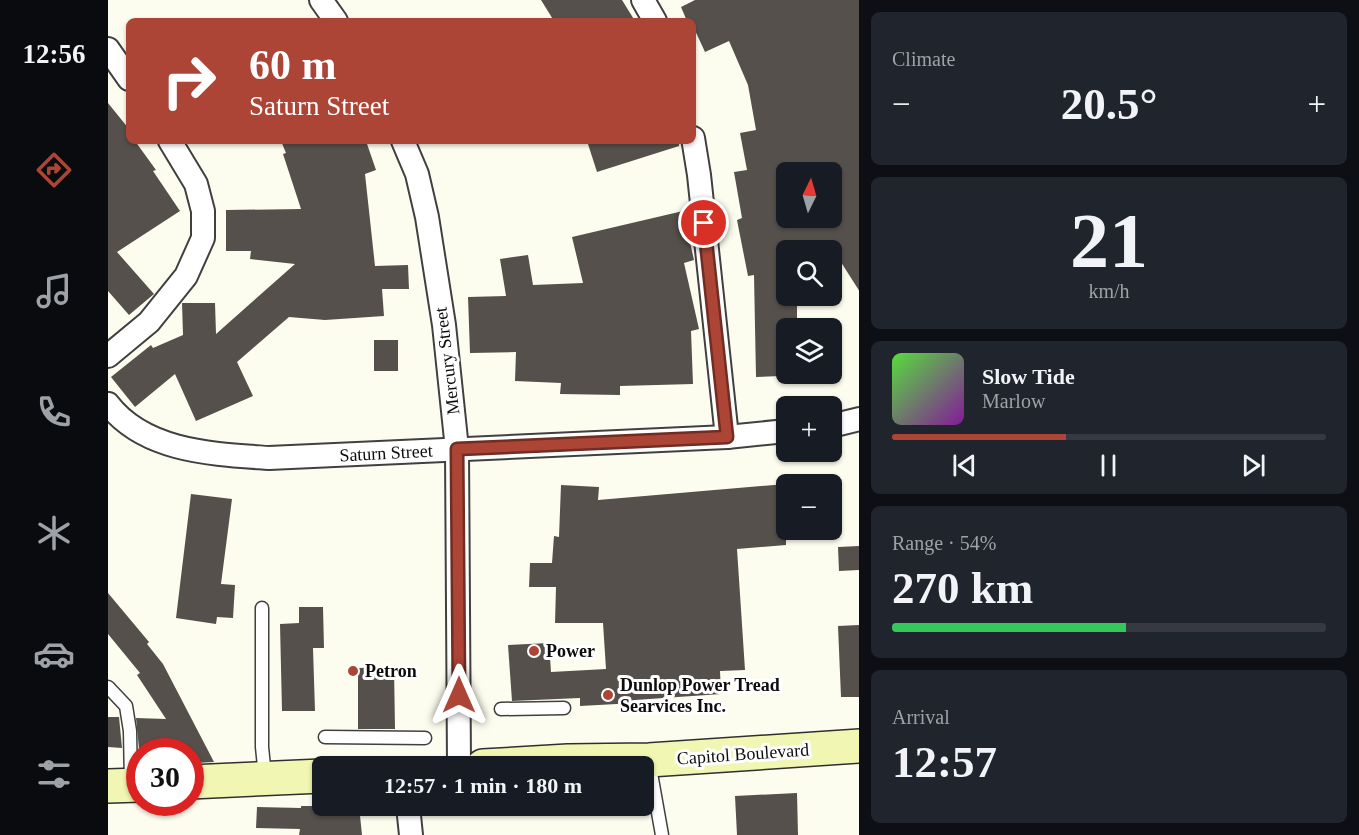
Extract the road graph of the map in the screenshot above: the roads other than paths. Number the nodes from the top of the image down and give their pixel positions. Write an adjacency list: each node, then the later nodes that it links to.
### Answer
1 (321, 0): 3 (street)
2 (643, 0): 4 (street)
3 (334, 18)
4 (653, 18)
5 (108, 49): 6 (street)
6 (126, 75)
7 (172, 144): 10 (street)
8 (405, 144): 16 (street, Mercury Street)
9 (694, 144): 15 (street)
10 (108, 356)
11 (108, 404): 16 (street, Saturn Street)
12 (859, 419): 13 (street)
13 (842, 423)
14 (776, 432): 15 (street, Saturn Street)
15 (727, 437): 16 (street, Saturn Street)
16 (457, 449): 25 (street, Mercury Street)
17 (261, 608): 28 (lane)
18 (108, 687): 21 (lane)
19 (564, 708): 20 (lane)
20 (501, 709)
21 (129, 738)
22 (325, 738): 23 (lane)
23 (425, 738)
24 (859, 746): 26 (main road, Capitol Boulevard)
25 (459, 756)
26 (654, 760)
27 (312, 776): 28 (main road)
28 (265, 777): 29 (main road)
29 (204, 781)
30 (654, 789): 33 (lane)
31 (409, 816): 32 (street)
32 (411, 835)
33 (662, 835)

